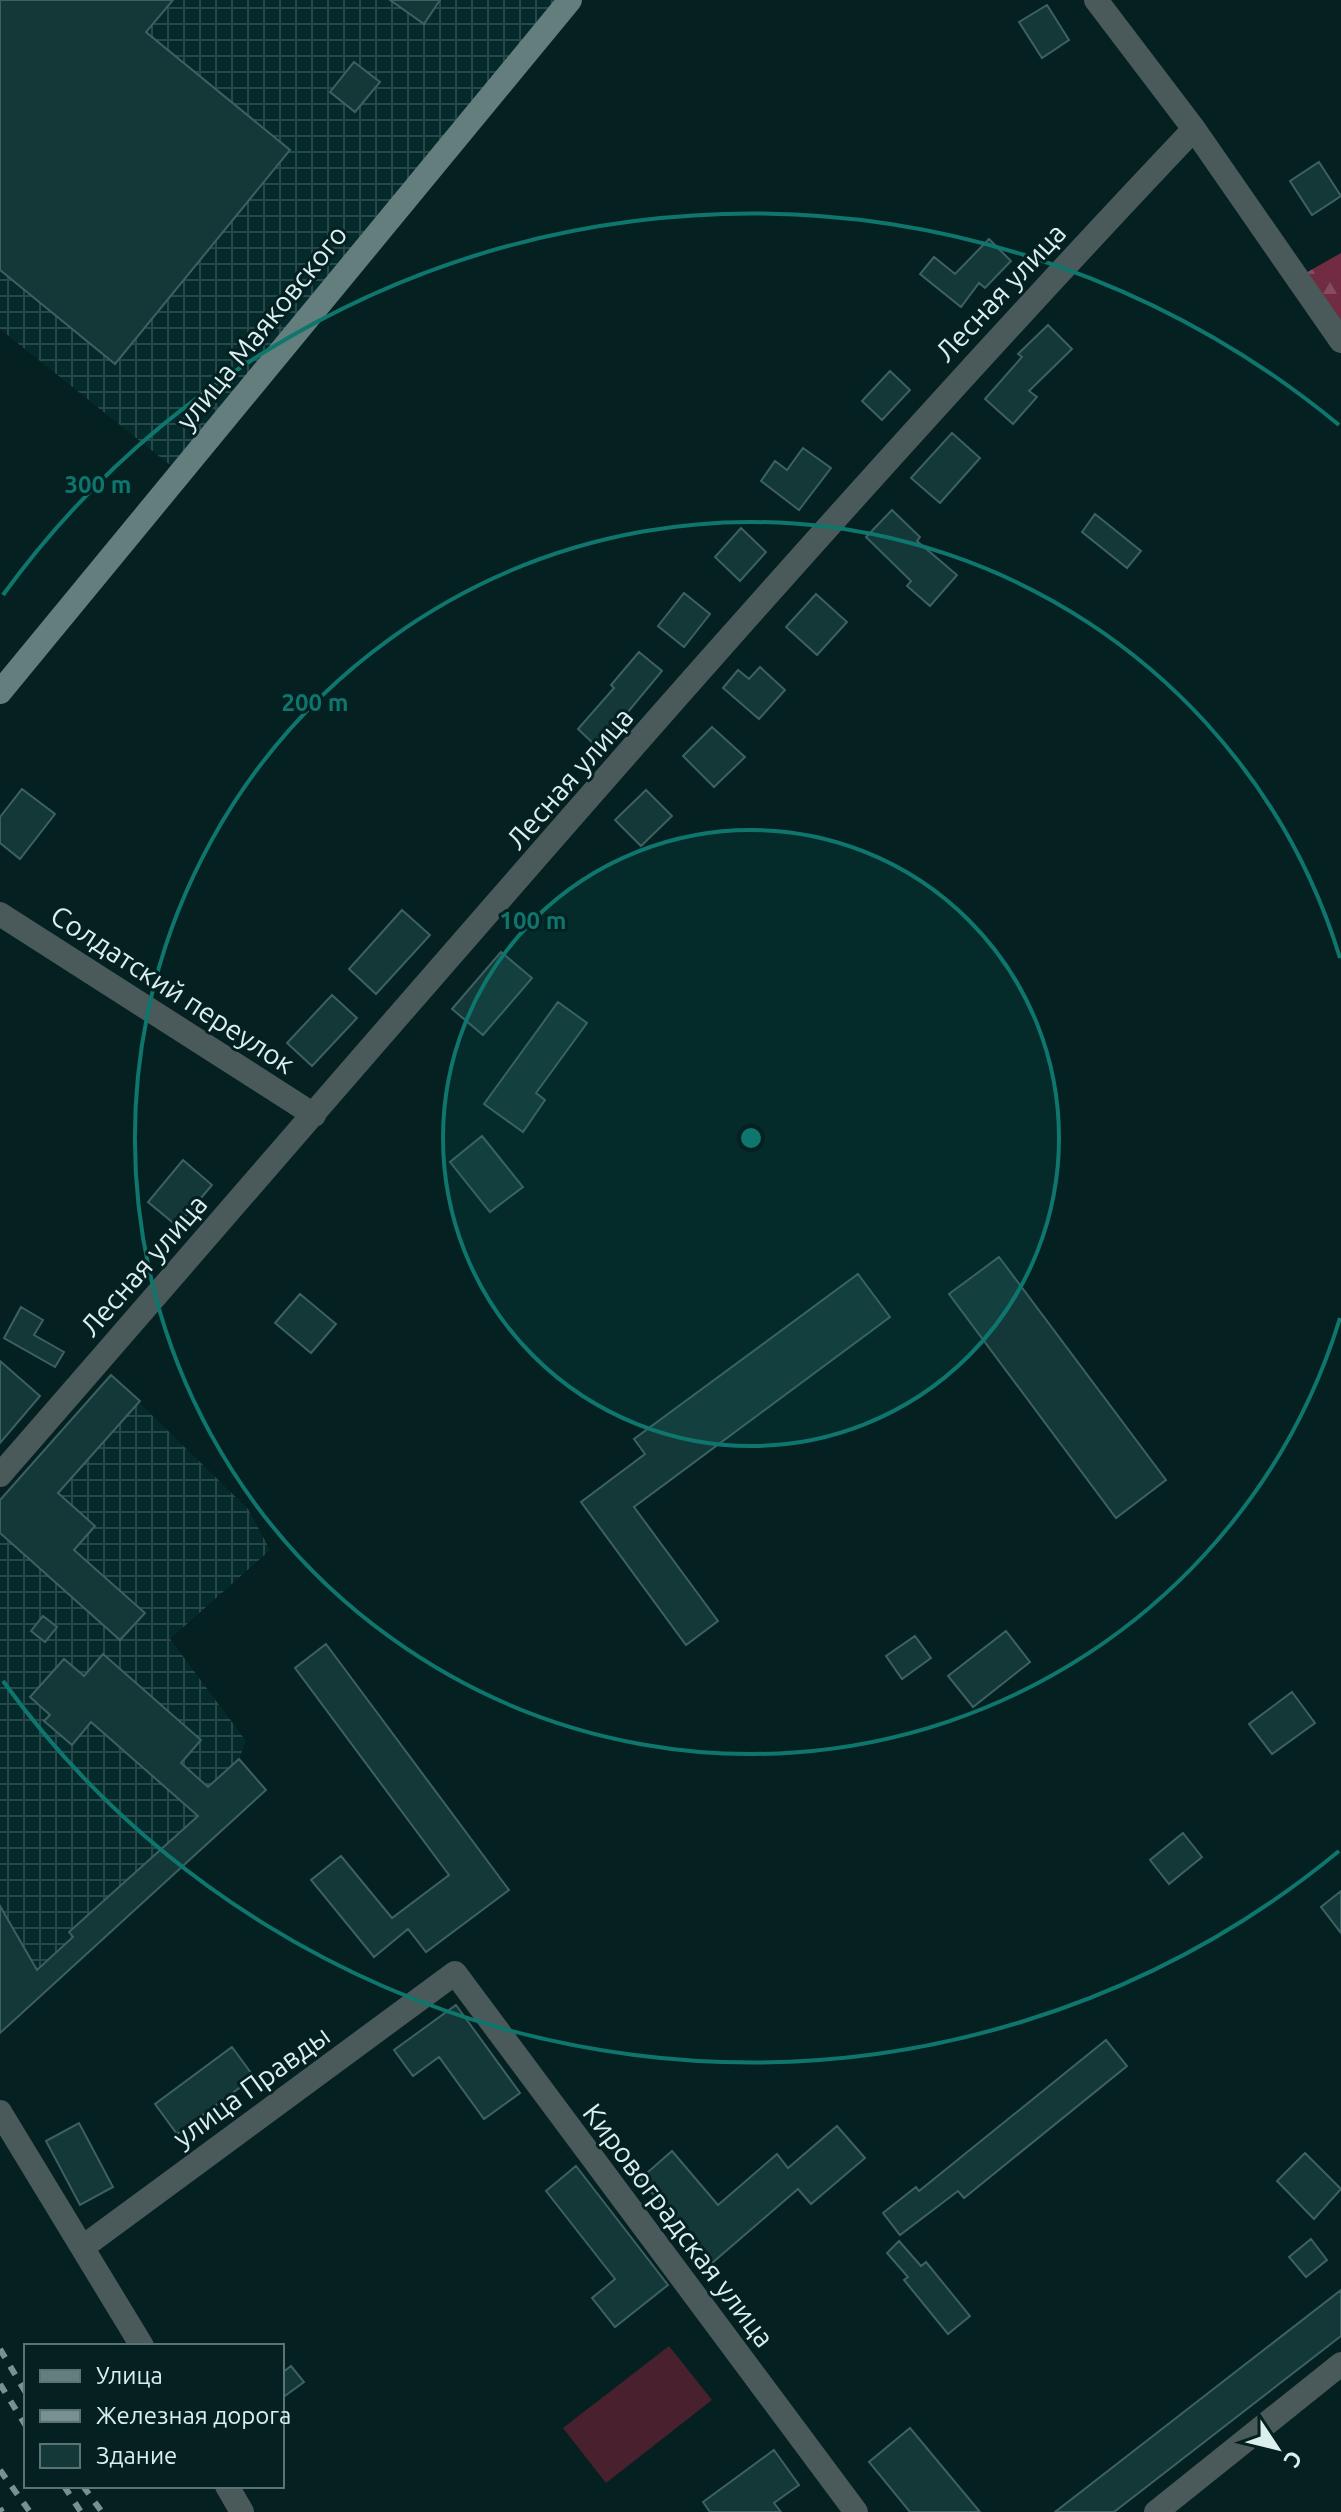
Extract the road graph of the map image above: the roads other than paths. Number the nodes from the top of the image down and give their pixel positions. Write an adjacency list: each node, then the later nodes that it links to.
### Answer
1 (570, 0): 5 (street, улица Маяковского)
2 (1096, 0): 3 (street)
3 (1194, 129): 4 (street); 7 (street, Лесная улица)
4 (1341, 341)
5 (0, 692)
6 (0, 914): 7 (street, Солдатский переулок)
7 (314, 1115): 8 (street, Лесная улица)
8 (0, 1475)
9 (455, 1973): 11 (street, улица Правды); 16 (street, Кировоградская улица)
10 (0, 2112): 11 (street)
11 (83, 2247): 12 (street)
12 (141, 2344)
13 (1341, 2364): 17 (street)
14 (228, 2488): 15 (street)
15 (242, 2512)
16 (856, 2512)
17 (1156, 2512)

